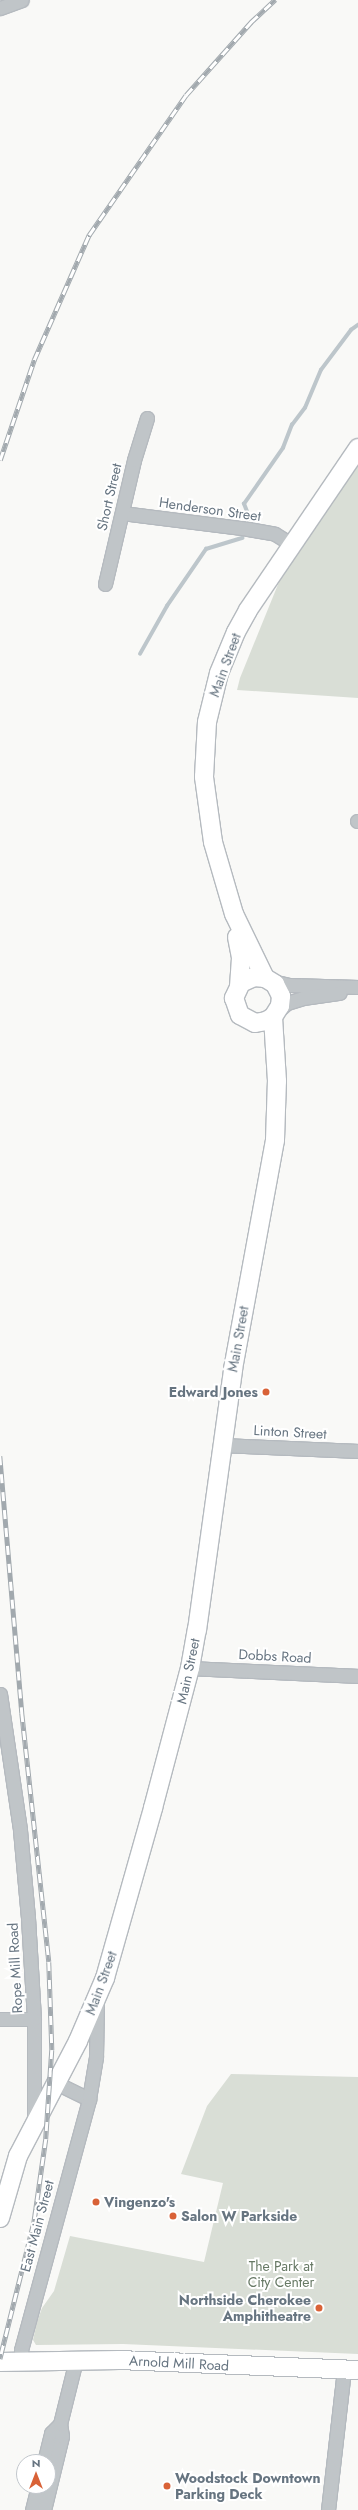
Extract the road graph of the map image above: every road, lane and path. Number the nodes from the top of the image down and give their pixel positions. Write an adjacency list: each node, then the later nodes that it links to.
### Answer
1 (22, 0): 2 (street)
2 (0, 8)
3 (147, 418): 5 (street, Short Street)
4 (358, 448): 6 (main road, Main Street)
5 (122, 513): 6 (street, Henderson Street); 7 (street, Short Street)
6 (291, 544): 8 (main road, Main Street)
7 (105, 584)
8 (234, 914): 9 (main road, Main Street); 10 (main road, Main Street)
9 (268, 979): 10 (main road); 11 (street); 13 (main road, Main Street)
10 (239, 986): 14 (main road, Main Street)
11 (358, 987)
12 (358, 991): 13 (street)
13 (276, 1014): 14 (main road); 15 (main road, Main Street)
14 (243, 1018): 15 (main road, Main Street)
15 (275, 1093): 16 (main road, Main Street)
16 (222, 1445): 17 (street, Linton Street); 18 (main road, Main Street)
17 (358, 1451)
18 (190, 1668): 19 (street, Dobbs Road); 21 (main road, Main Street)
19 (358, 1676)
20 (0, 1695): 23 (street, Rope Mill Road)
21 (97, 1999): 24 (main road, Main Street); 25 (street, East Main Street)
22 (0, 2019): 23 (street)
23 (34, 2019): 26 (street, Rope Mill Road)
24 (56, 2083): 25 (street); 26 (main road, Main Street)
25 (89, 2099): 29 (street, East Main Street)
26 (34, 2123): 27 (main road, Main Street)
27 (0, 2218)
28 (76, 2360): 29 (main road, Arnold Mill Road); 31 (main road, Arnold Mill Road); 32 (street)
29 (22, 2361): 30 (main road, Arnold Mill Road)
30 (0, 2362)
31 (351, 2370): 37 (street)
32 (60, 2424): 33 (street); 36 (street)
33 (46, 2454)
34 (36, 2494): 35 (street)
35 (32, 2510)
36 (44, 2510)
37 (328, 2510)

